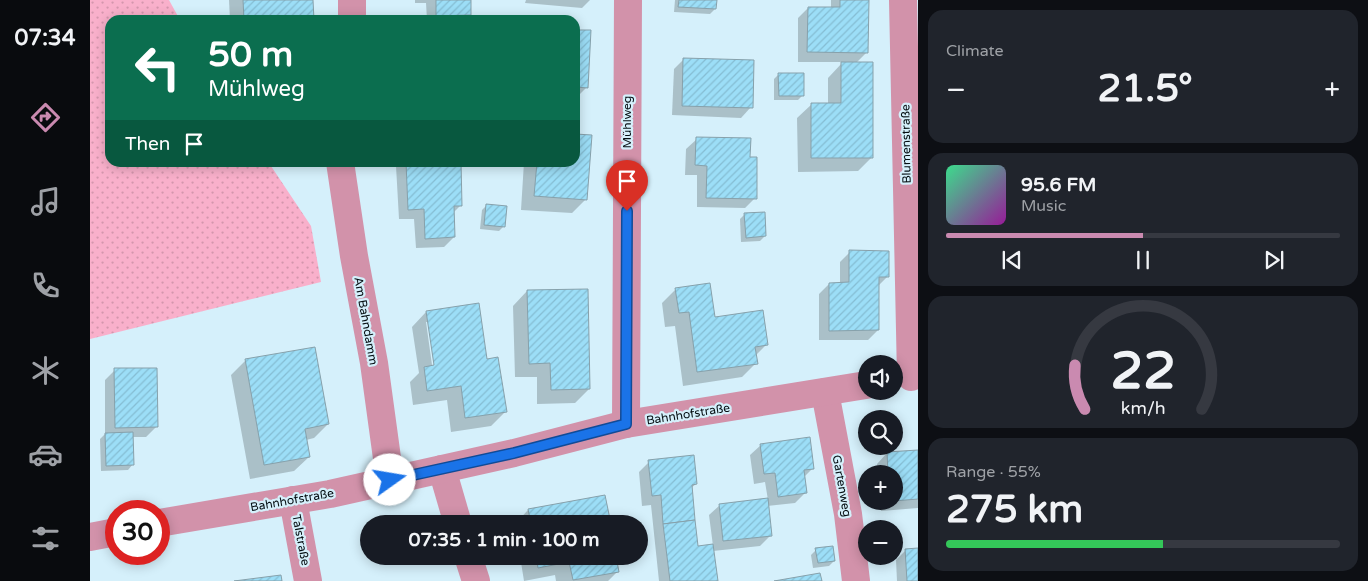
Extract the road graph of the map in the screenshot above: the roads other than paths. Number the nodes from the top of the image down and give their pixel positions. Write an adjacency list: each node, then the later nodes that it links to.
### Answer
1 (352, 0): 4 (street)
2 (628, 0): 9 (street, Mühlweg)
3 (902, 0): 6 (street, Blumenstraße)
4 (352, 15)
5 (341, 167): 11 (street, Am Bahndamm)
6 (907, 378)
7 (858, 386): 8 (street, Bahnhofstraße)
8 (825, 392): 9 (street, Bahnhofstraße); 20 (street, Gartenweg)
9 (626, 424): 10 (street, Bahnhofstraße)
10 (442, 469): 11 (street, Bahnhofstraße); 13 (street)
11 (390, 480): 12 (street, Bahnhofstraße)
12 (293, 500): 14 (street, Bahnhofstraße); 18 (street, Talstraße)
13 (455, 515)
14 (170, 521)
15 (105, 534): 16 (street)
16 (90, 537)
17 (471, 565): 19 (street)
18 (308, 581)
19 (476, 581)
20 (856, 581)

